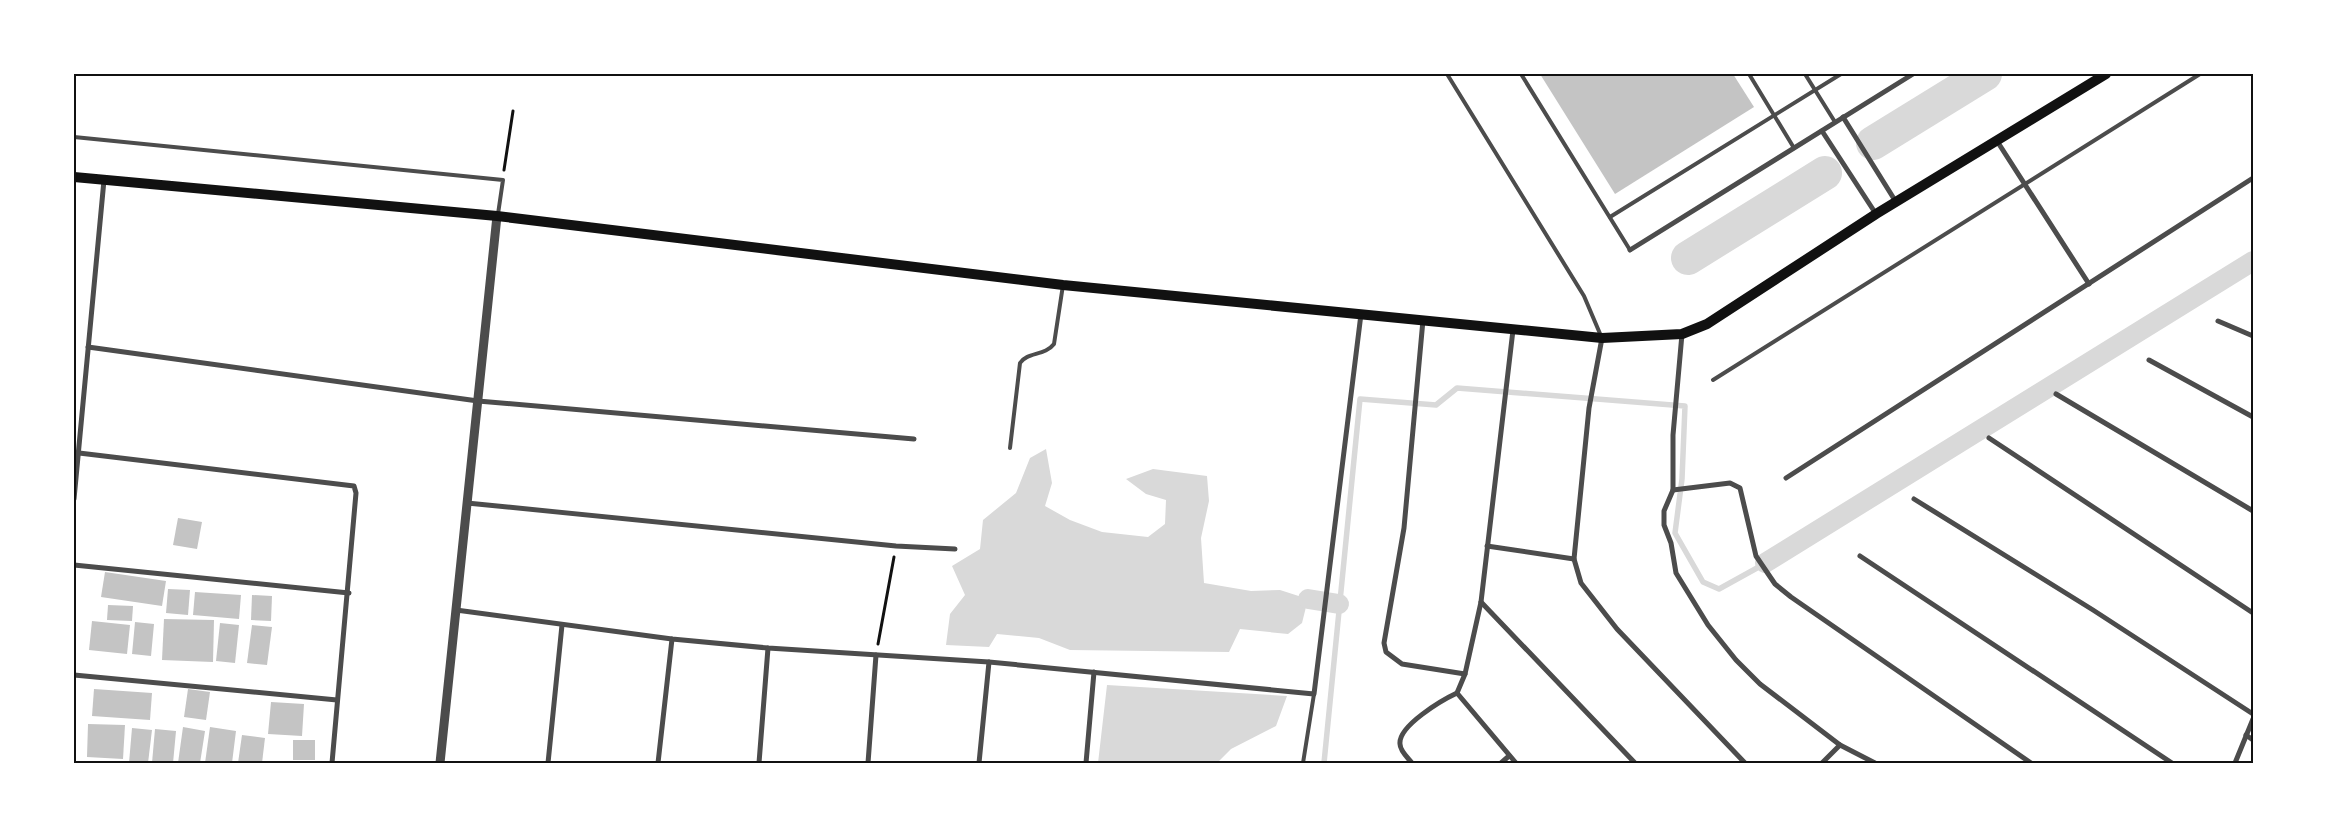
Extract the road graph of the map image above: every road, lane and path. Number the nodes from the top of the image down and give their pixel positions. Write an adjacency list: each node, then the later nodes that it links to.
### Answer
1 (1447, 74): 36 (lane)
2 (1521, 74): 26 (lane)
3 (1749, 74): 11 (lane)
4 (1805, 74): 9 (lane)
5 (1841, 74): 9 (lane)
6 (1913, 74): 12 (street)
7 (2106, 74): 16 (main road)
8 (2200, 74): 22 (lane)
9 (1815, 90): 11 (lane); 13 (lane)
10 (513, 111): 21 (path)
11 (1774, 115): 17 (lane); 26 (lane)
12 (1843, 117): 13 (street); 23 (street)
13 (1835, 122): 14 (street)
14 (1822, 131): 17 (street); 24 (street)
15 (74, 136): 21 (lane)
16 (1997, 141): 22 (street); 23 (main road)
17 (1794, 148): 27 (street)
18 (74, 177): 20 (main road)
19 (2253, 178): 28 (street)
20 (104, 179): 25 (main road); 37 (street)
21 (503, 180): 25 (lane)
22 (2025, 184): 28 (street); 39 (lane)
23 (1896, 202): 24 (main road)
24 (1876, 214): 34 (main road)
25 (497, 216): 29 (main road); 41 (street)
26 (1610, 217): 27 (lane)
27 (1630, 250)
28 (2089, 284): 47 (street)
29 (1063, 285): 30 (main road); 45 (lane)
30 (1361, 313): 31 (main road); 72 (street)
31 (1423, 320): 33 (main road); 69 (street)
32 (2218, 321): 35 (street)
33 (1513, 330): 36 (main road); 54 (street)
34 (1682, 334): 36 (main road); 48 (street)
35 (2253, 336)
36 (1602, 338): 57 (street)
37 (88, 347): 41 (street); 46 (street)
38 (2149, 360): 42 (street)
39 (1713, 380)
40 (2056, 394): 52 (street)
41 (478, 401): 44 (street); 51 (street)
42 (2253, 417)
43 (1989, 438): 62 (street)
44 (914, 439)
45 (1010, 448)
46 (79, 453): 49 (street); 59 (street)
47 (1786, 478)
48 (1675, 490): 78 (street); 96 (street)
49 (74, 499)
50 (1914, 499): 74 (street)
51 (466, 503): 53 (street); 61 (street)
52 (2253, 511)
53 (896, 546): 55 (street); 66 (path)
54 (1487, 546): 57 (street); 60 (street)
55 (955, 549)
56 (1860, 556): 97 (street)
57 (1574, 559): 93 (street)
58 (74, 565): 59 (street)
59 (349, 594): 73 (street)
60 (1481, 602): 69 (street); 92 (street)
61 (456, 610): 63 (street); 81 (street)
62 (2253, 613)
63 (562, 624): 64 (street); 82 (street)
64 (672, 639): 65 (street); 83 (street)
65 (768, 648): 66 (street); 84 (street)
66 (876, 655): 67 (street); 85 (street)
67 (989, 662): 68 (street); 86 (street)
68 (1094, 672): 72 (street); 87 (street)
69 (1465, 674): 71 (street)
70 (74, 675): 73 (street)
71 (1457, 693): 79 (street); 89 (street)
72 (1314, 694): 88 (lane)
73 (337, 700): 80 (street)
74 (2253, 714)
75 (2253, 719): 76 (street)
76 (2246, 735): 77 (street); 98 (street)
77 (2253, 740)
78 (1840, 745): 94 (street); 95 (street)
79 (1509, 756): 90 (street); 91 (street)
80 (332, 763)
81 (440, 763)
82 (548, 763)
83 (658, 763)
84 (759, 763)
85 (868, 763)
86 (979, 763)
87 (1086, 763)
88 (1303, 763)
89 (1412, 763)
90 (1501, 763)
91 (1516, 763)
92 (1635, 763)
93 (1746, 763)
94 (1822, 763)
95 (1875, 763)
96 (2031, 763)
97 (2172, 763)
98 (2235, 763)

